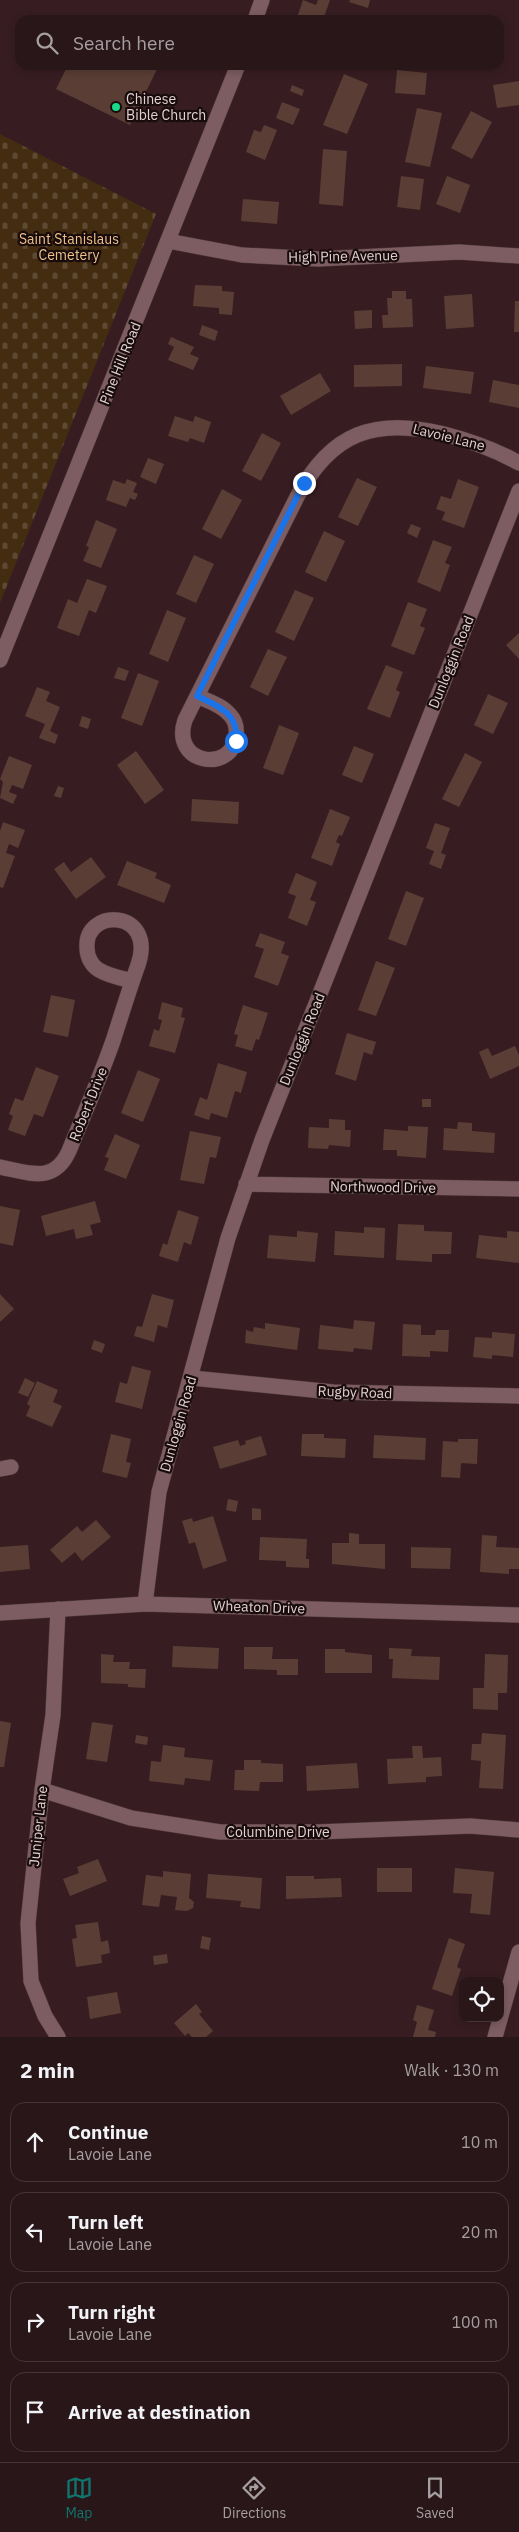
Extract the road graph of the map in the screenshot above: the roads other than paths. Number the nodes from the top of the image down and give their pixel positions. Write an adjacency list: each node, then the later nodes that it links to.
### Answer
1 (262, 0): 2 (street)
2 (257, 15)
3 (236, 70): 4 (street, Pine Hill Road)
4 (168, 241): 5 (street, High Pine Avenue); 8 (street, Pine Hill Road)
5 (519, 256)
6 (519, 463): 9 (street, Lavoie Lane)
7 (519, 491): 12 (street, Dunloggin Road)
8 (0, 660)
9 (197, 696)
10 (132, 982): 11 (street, Robert Drive)
11 (0, 1167)
12 (246, 1184): 13 (street, Northwood Drive); 14 (street, Dunloggin Road)
13 (519, 1190)
14 (192, 1378): 15 (street, Rugby Road); 16 (street, Dunloggin Road)
15 (519, 1396)
16 (145, 1604): 17 (street, Wheaton Drive); 19 (street, Wheaton Drive)
17 (58, 1609): 18 (street, Wheaton Drive); 20 (street, Juniper Lane)
18 (0, 1613)
19 (519, 1615)
20 (42, 1790): 21 (street, Columbine Drive); 23 (street, Juniper Lane)
21 (519, 1830)
22 (519, 1952): 24 (street)
23 (58, 2037)
24 (495, 2037)

